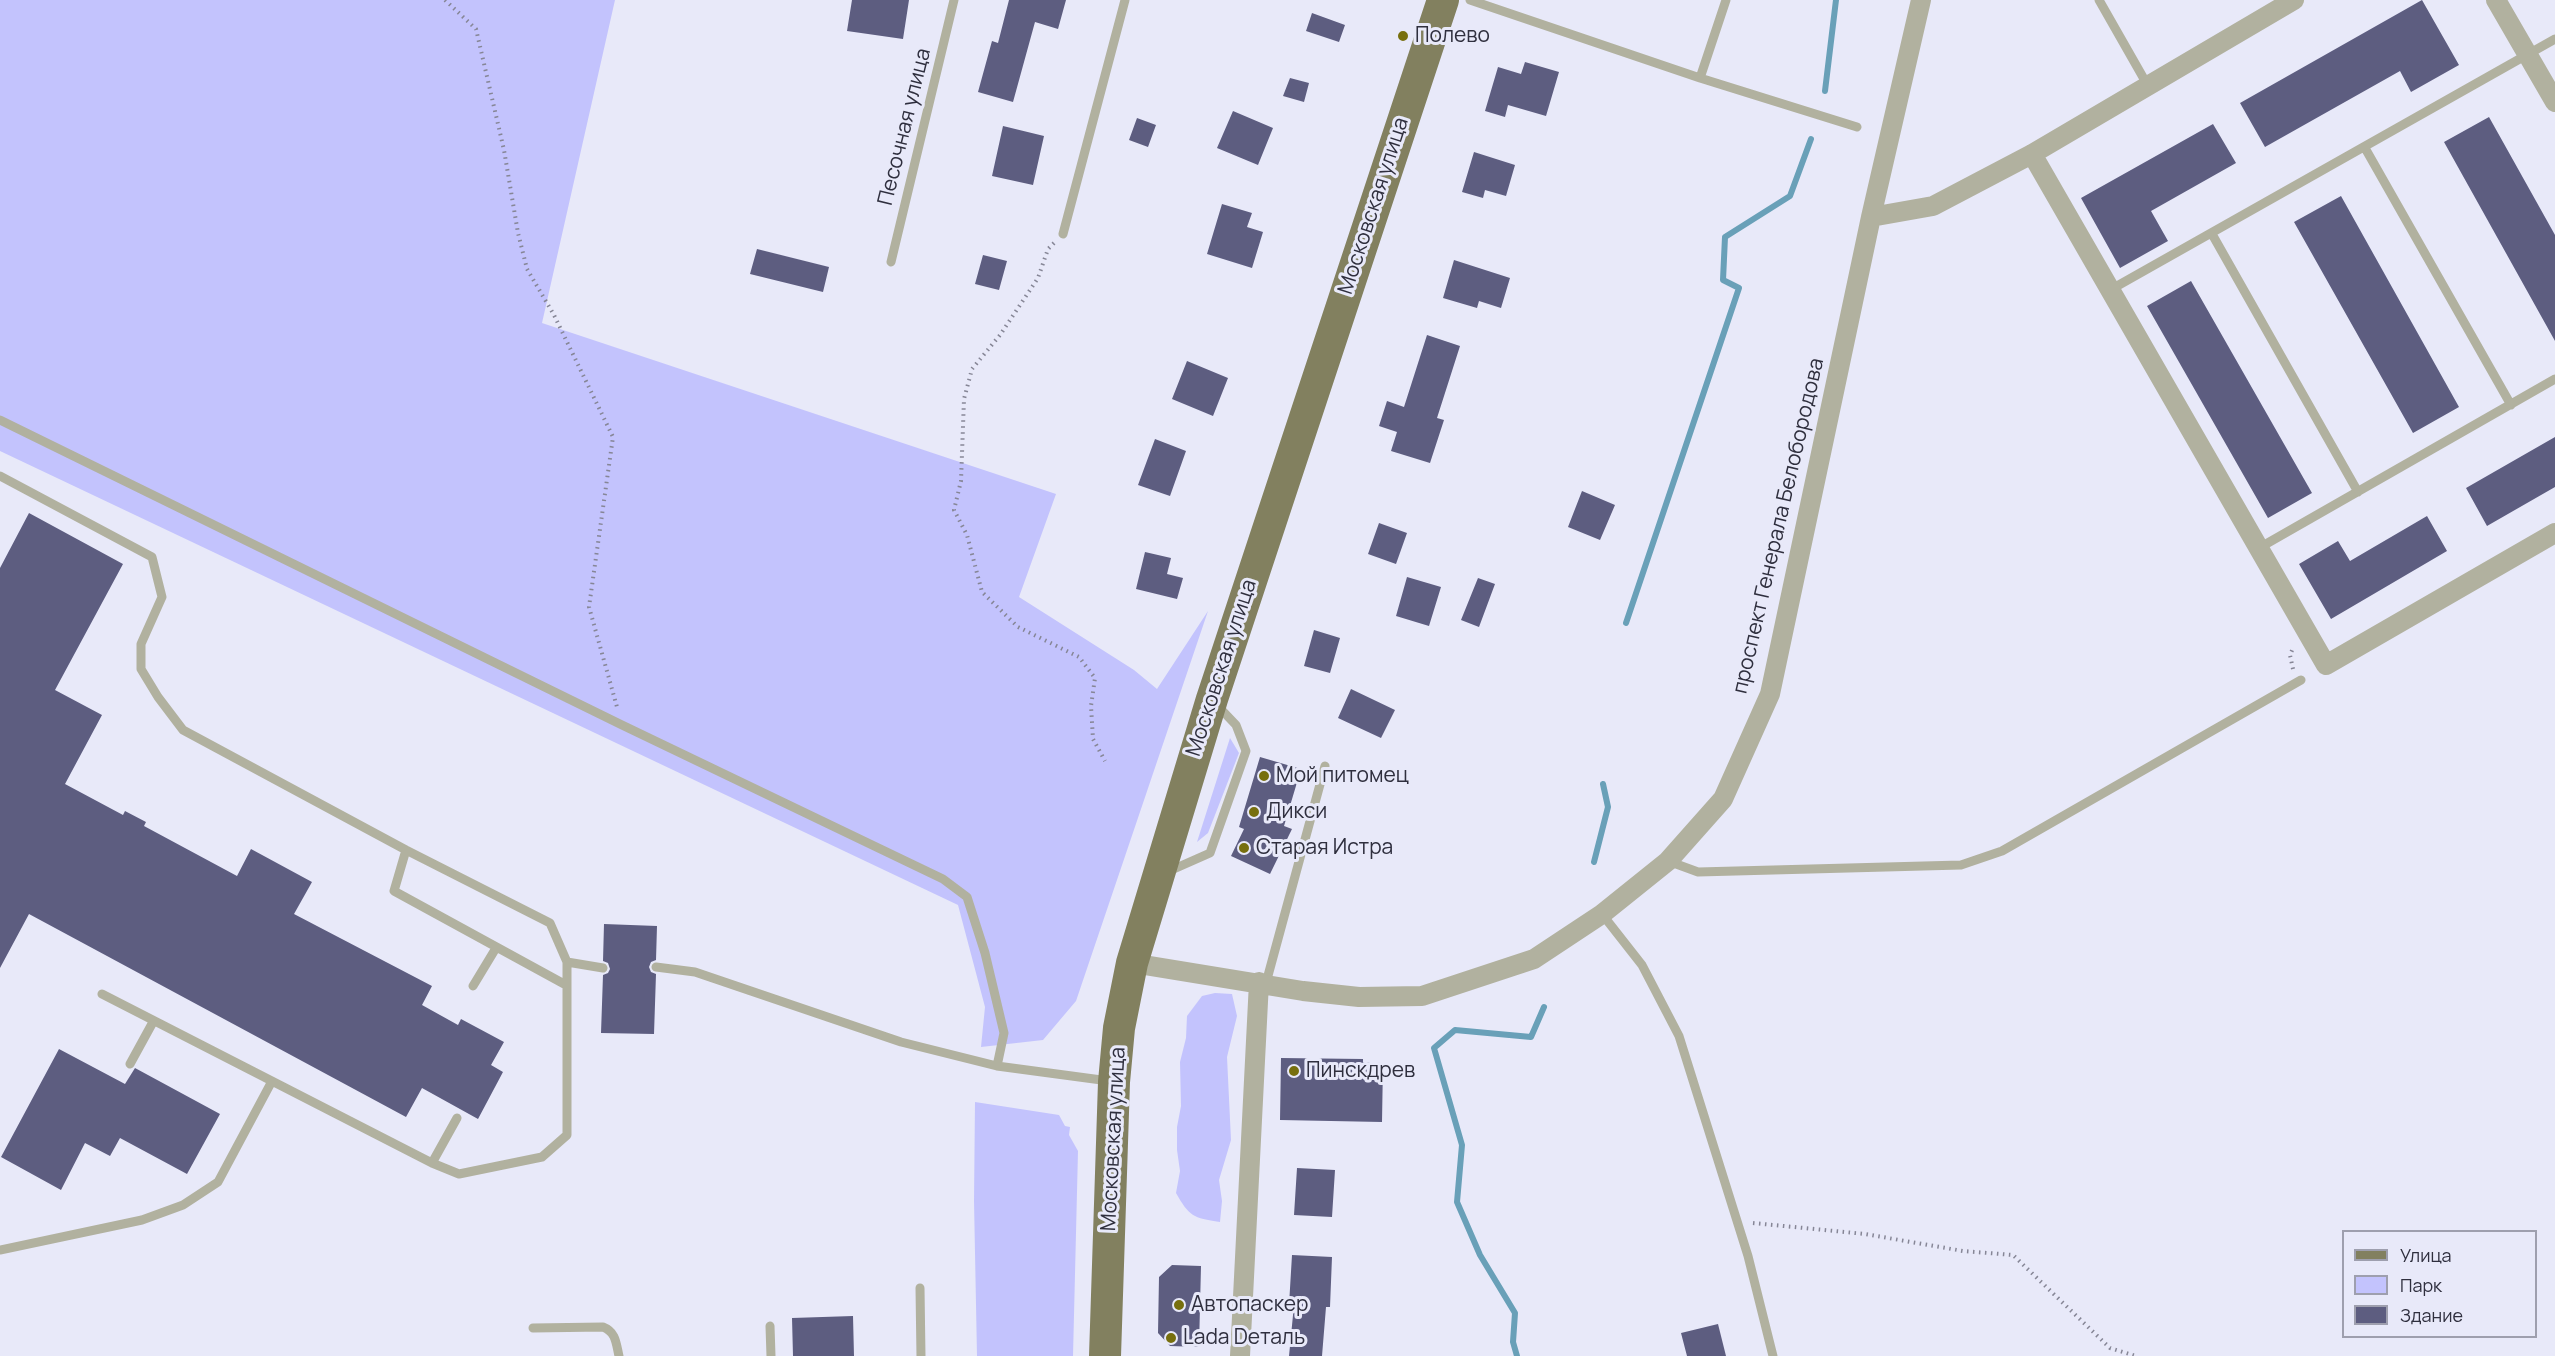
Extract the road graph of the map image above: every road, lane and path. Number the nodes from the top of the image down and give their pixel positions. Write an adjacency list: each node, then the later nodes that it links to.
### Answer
1 (445, 0): 33 (path)
2 (954, 0): 22 (lane, Песочная улица)
3 (1125, 0): 20 (lane)
4 (1443, 0): 32 (main road, Московская улица)
5 (1470, 0): 13 (lane)
6 (1726, 0): 13 (lane)
7 (1921, 0): 19 (street, проспект Генерала Белобородова)
8 (2099, 0): 14 (lane)
9 (2294, 0): 14 (street)
10 (2496, 0): 12 (street)
11 (2555, 39): 12 (lane)
12 (2528, 54): 15 (street); 17 (lane)
13 (1700, 78): 16 (lane)
14 (2148, 86): 18 (street)
15 (2555, 102)
16 (1857, 127)
17 (2365, 148): 21 (lane); 25 (lane)
18 (2032, 154): 19 (street); 23 (street)
19 (1871, 217): 37 (street, проспект Генерала Белобородова)
20 (1063, 234): 34 (path)
21 (2212, 234): 23 (lane); 28 (lane)
22 (891, 262)
23 (2110, 290): 30 (street)
24 (2555, 379): 25 (lane)
25 (2511, 405): 28 (lane)
26 (0, 420): 33 (lane)
27 (0, 476): 36 (lane)
28 (2358, 492): 30 (lane)
29 (2555, 533): 30 (street)
30 (2259, 548)
31 (2301, 680): 37 (lane)
32 (1212, 699): 38 (main road, Московская улица); 38 (lane)
33 (622, 725): 51 (lane)
34 (1105, 761)
35 (1325, 766): 45 (lane)
36 (406, 850): 40 (lane); 41 (lane)
37 (1668, 861): 39 (street, проспект Генерала Белобородова)
38 (1156, 876): 42 (main road, Московская улица)
39 (1602, 914): 45 (street, проспект Генерала Белобородова); 56 (lane)
40 (496, 948): 46 (lane); 47 (lane)
41 (567, 962): 44 (lane); 46 (lane)
42 (1132, 963): 45 (street, проспект Генерала Белобородова); 53 (main road, Московская улица)
43 (656, 967): 51 (lane)
44 (603, 968)
45 (1263, 983): 65 (street)
46 (566, 985): 55 (lane)
47 (474, 986)
48 (102, 994): 49 (lane)
49 (153, 1022): 50 (lane); 52 (lane)
50 (130, 1064)
51 (997, 1066): 53 (lane)
52 (272, 1081): 55 (lane); 57 (lane)
53 (1114, 1082): 64 (main road, Московская улица)
54 (457, 1118): 55 (lane)
55 (432, 1163)
56 (1737, 1222): 66 (lane); 67 (path)
57 (0, 1250)
58 (920, 1288): 63 (lane)
59 (770, 1326): 62 (lane)
60 (533, 1328): 61 (lane)
61 (619, 1356)
62 (771, 1356)
63 (921, 1356)
64 (1105, 1356)
65 (1240, 1356)
66 (1773, 1356)
67 (2136, 1356)

